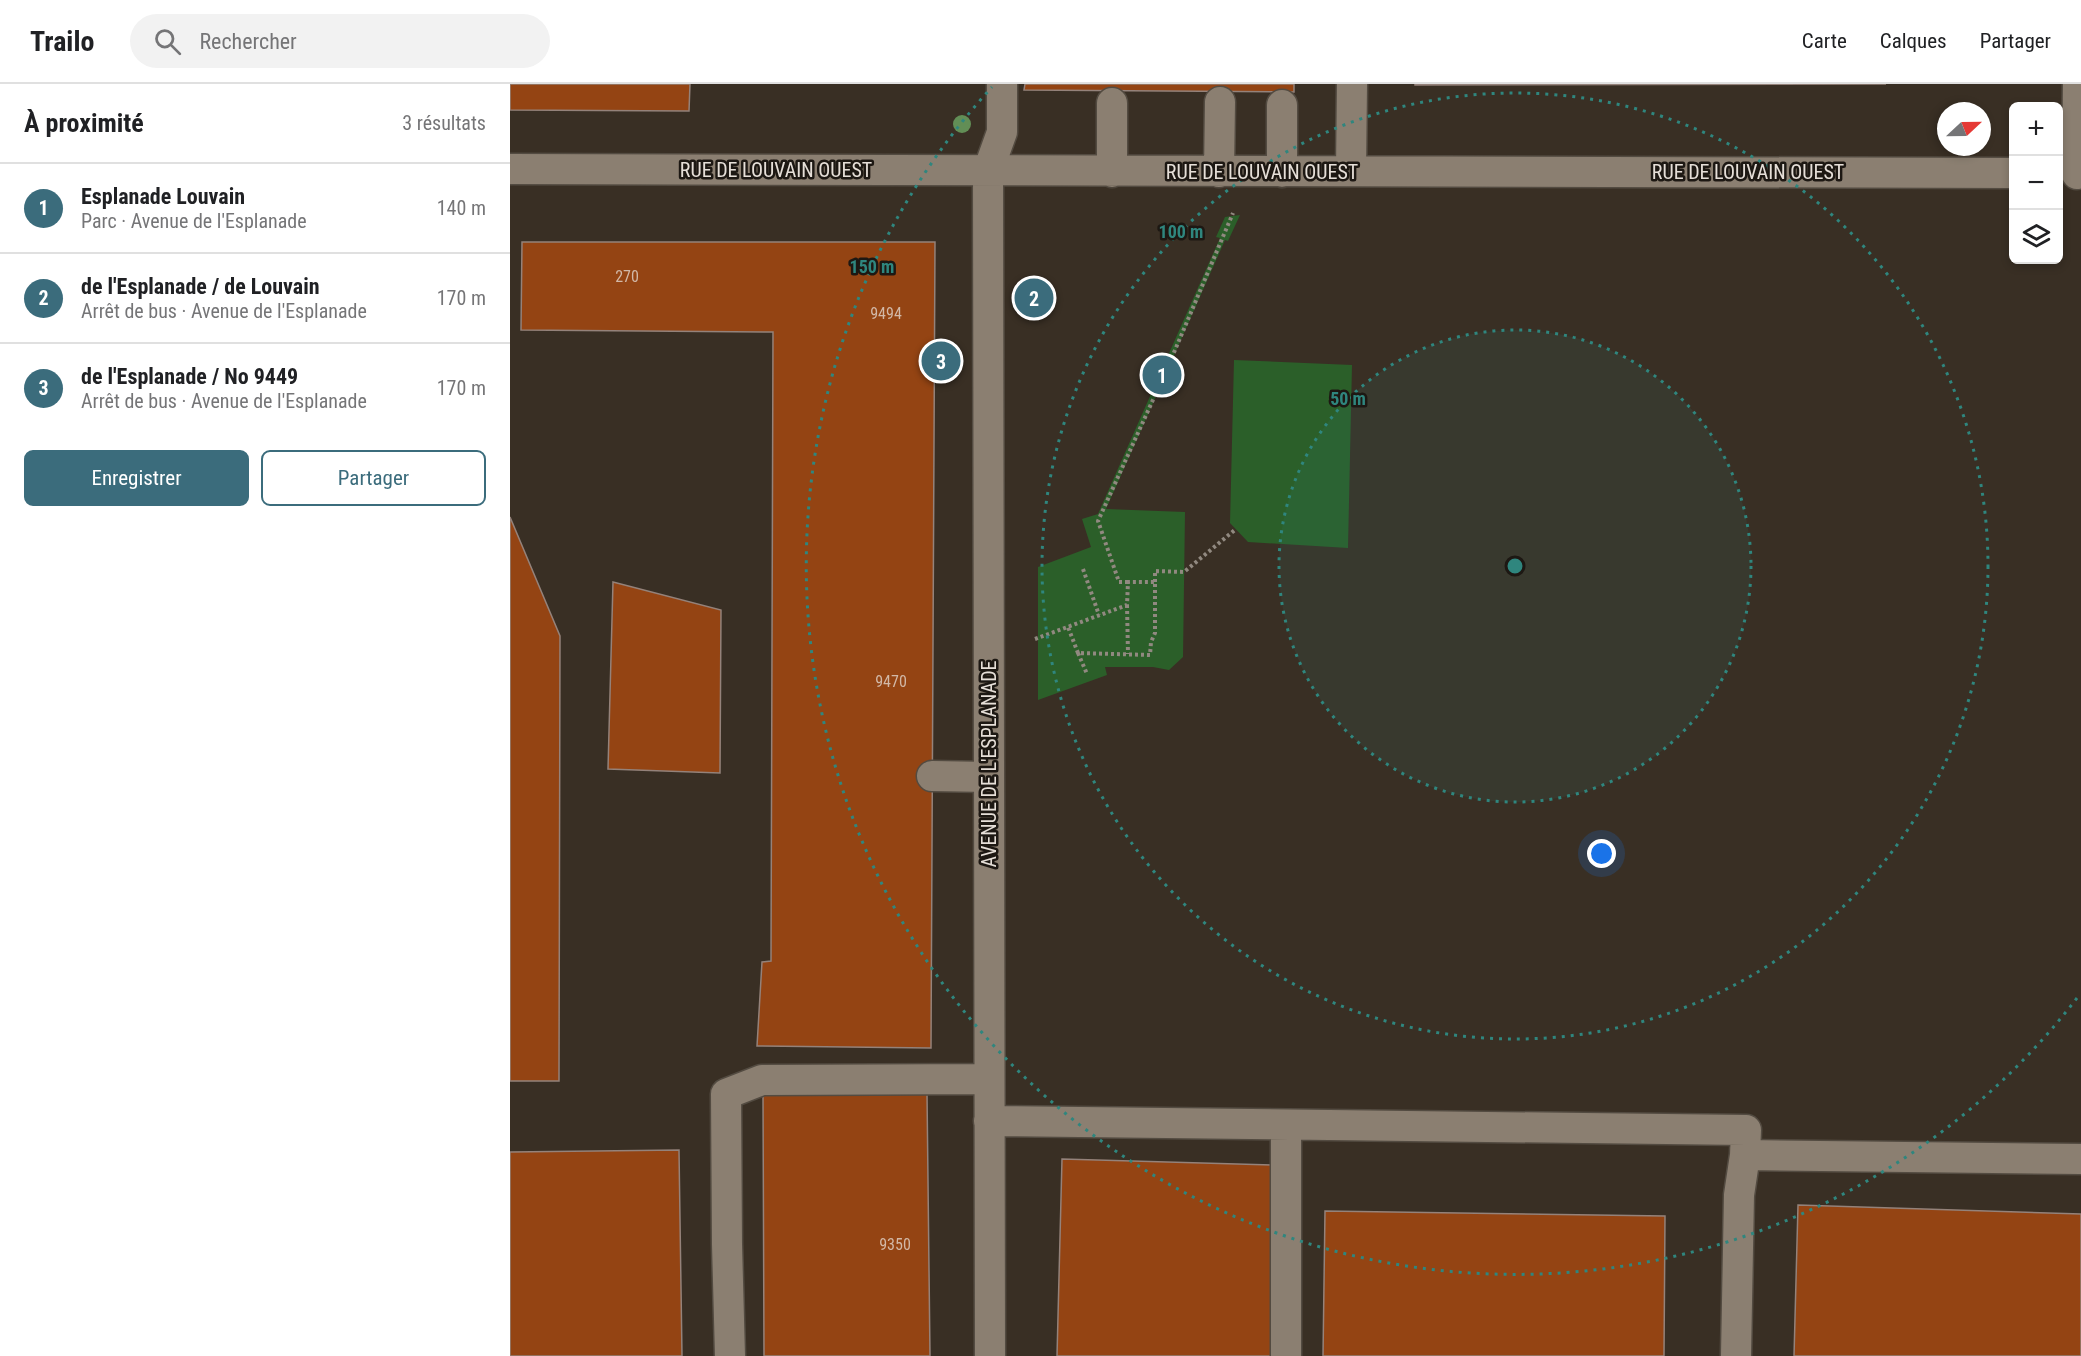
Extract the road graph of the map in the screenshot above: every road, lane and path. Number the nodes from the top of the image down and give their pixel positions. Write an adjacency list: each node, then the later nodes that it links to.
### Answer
1 (1002, 84): 8 (street, AVENUE DE L'ESPLANADE)
2 (1352, 84): 9 (street)
3 (2078, 84): 14 (street)
4 (1220, 102): 11 (street)
5 (1112, 103): 10 (street)
6 (1282, 105): 12 (street)
7 (510, 169): 8 (street, RUE DE LOUVAIN OUEST)
8 (988, 171): 10 (street, RUE DE LOUVAIN OUEST); 28 (street, AVENUE DE L'ESPLANADE)
9 (1351, 171): 12 (street, RUE DE LOUVAIN OUEST); 13 (street, RUE DE LOUVAIN OUEST)
10 (1112, 172): 11 (street, RUE DE LOUVAIN OUEST)
11 (1219, 172): 12 (street, RUE DE LOUVAIN OUEST)
12 (1282, 172)
13 (2009, 173)
14 (2072, 174)
15 (1233, 213): 18 (path)
16 (1236, 529): 19 (path)
17 (1083, 569): 21 (path)
18 (1128, 582): 19 (path); 20 (path)
19 (1155, 582): 25 (path)
20 (1127, 605): 21 (path); 25 (path)
21 (1100, 615): 22 (path)
22 (1068, 627): 23 (path); 24 (path)
23 (1035, 639)
24 (1078, 653): 25 (path); 26 (path)
25 (1128, 654)
26 (1086, 674)
27 (932, 766): 28 (street)
28 (989, 767): 29 (street, AVENUE DE L'ESPLANADE)
29 (989, 1079): 30 (street, AVENUE DE L'ESPLANADE); 34 (street)
30 (989, 1121): 31 (street); 35 (street, AVENUE DE L'ESPLANADE)
31 (1286, 1125): 32 (street); 36 (street)
32 (1745, 1155): 33 (street); 37 (street)
33 (2081, 1159)
34 (730, 1356)
35 (990, 1356)
36 (1286, 1356)
37 (1736, 1356)

